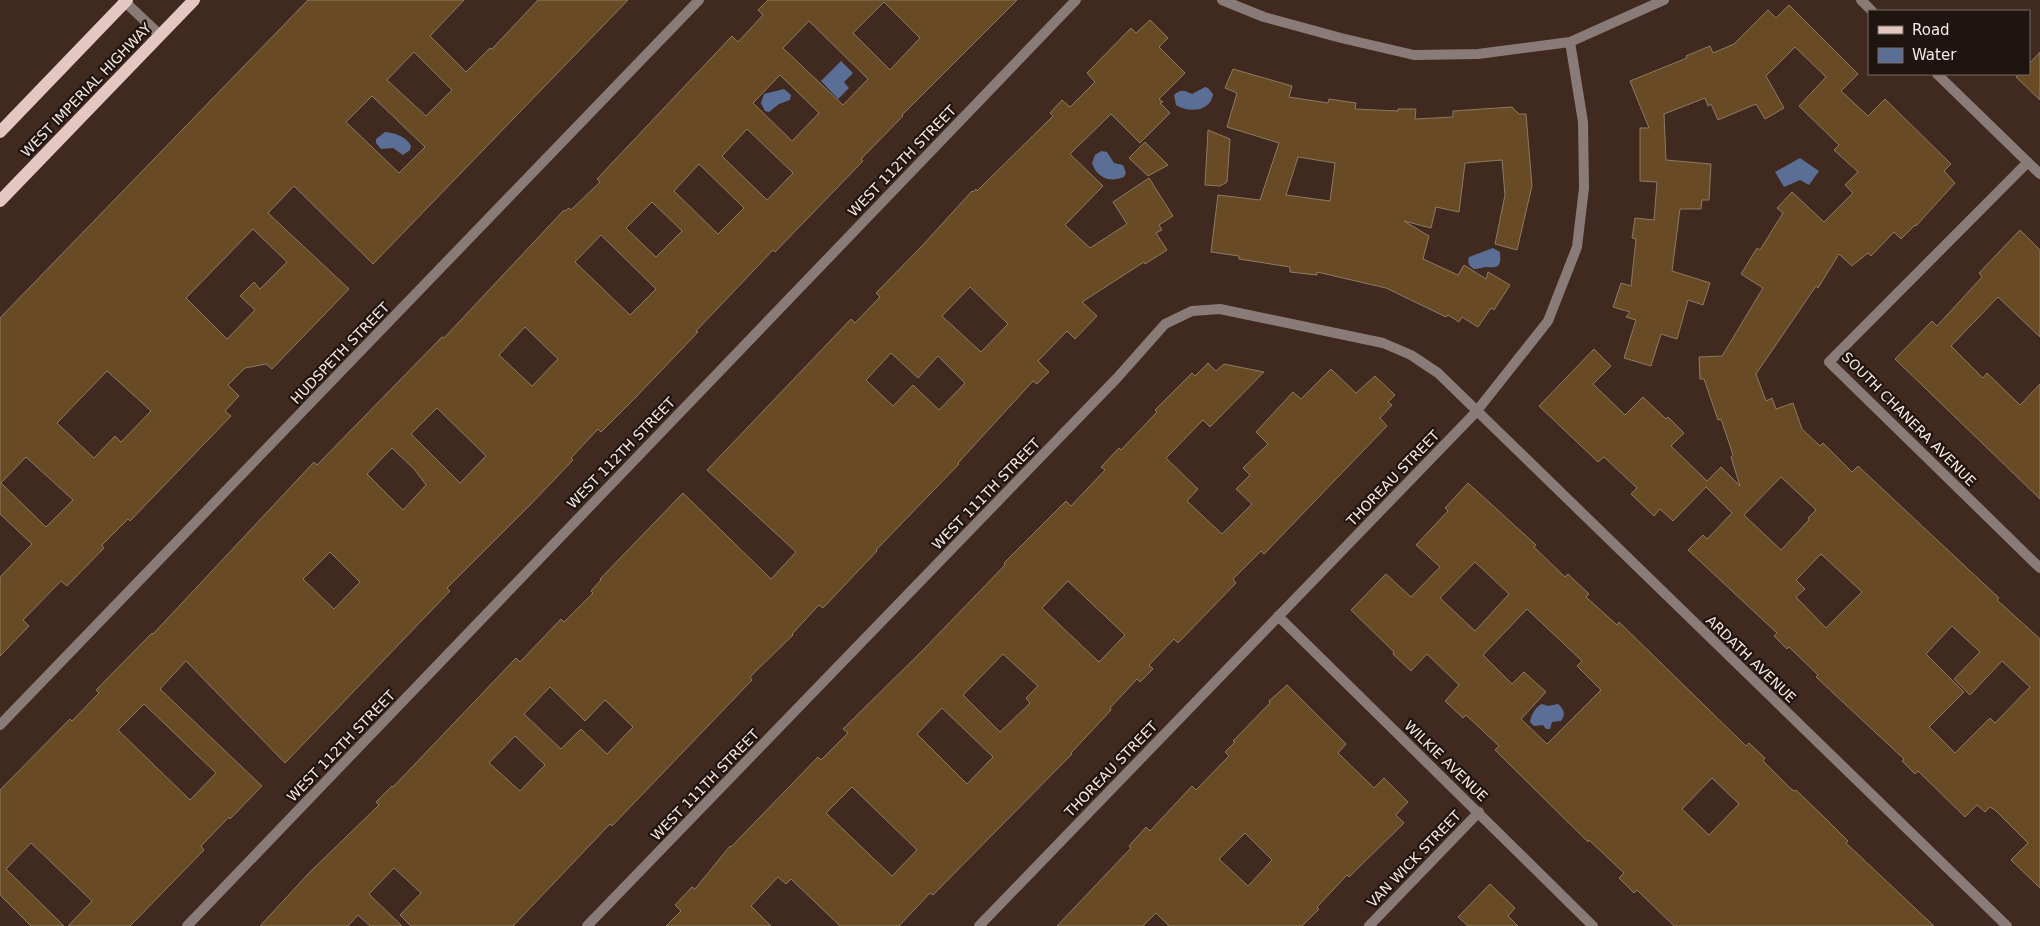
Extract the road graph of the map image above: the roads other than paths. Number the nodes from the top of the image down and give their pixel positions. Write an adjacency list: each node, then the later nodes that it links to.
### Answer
1 (194, 0): 9 (main road, WEST IMPERIAL HIGHWAY)
2 (699, 0): 19 (street, HUDSPETH STREET)
3 (1076, 0): 21 (street, WEST 112TH STREET)
4 (1222, 0): 10 (street)
5 (1664, 0): 10 (street)
6 (1861, 0): 8 (street)
7 (125, 1): 9 (street); 12 (main road)
8 (1871, 10)
9 (160, 35): 15 (main road, WEST IMPERIAL HIGHWAY)
10 (1570, 42): 16 (street, THOREAU STREET)
11 (1938, 75): 13 (street)
12 (0, 132)
13 (2028, 162): 14 (street); 17 (street, SOUTH CHANERA AVENUE)
14 (2040, 174)
15 (0, 201)
16 (1476, 412): 18 (street, THOREAU STREET); 22 (street, WEST 111TH STREET); 26 (street, ARDATH AVENUE)
17 (2040, 568)
18 (1278, 616): 20 (street, WILKIE AVENUE); 23 (street, THOREAU STREET)
19 (0, 725)
20 (1479, 812): 24 (street, VAN WICK STREET); 25 (street, WILKIE AVENUE)
21 (186, 926)
22 (587, 926)
23 (979, 926)
24 (1369, 926)
25 (1593, 926)
26 (2007, 926)

